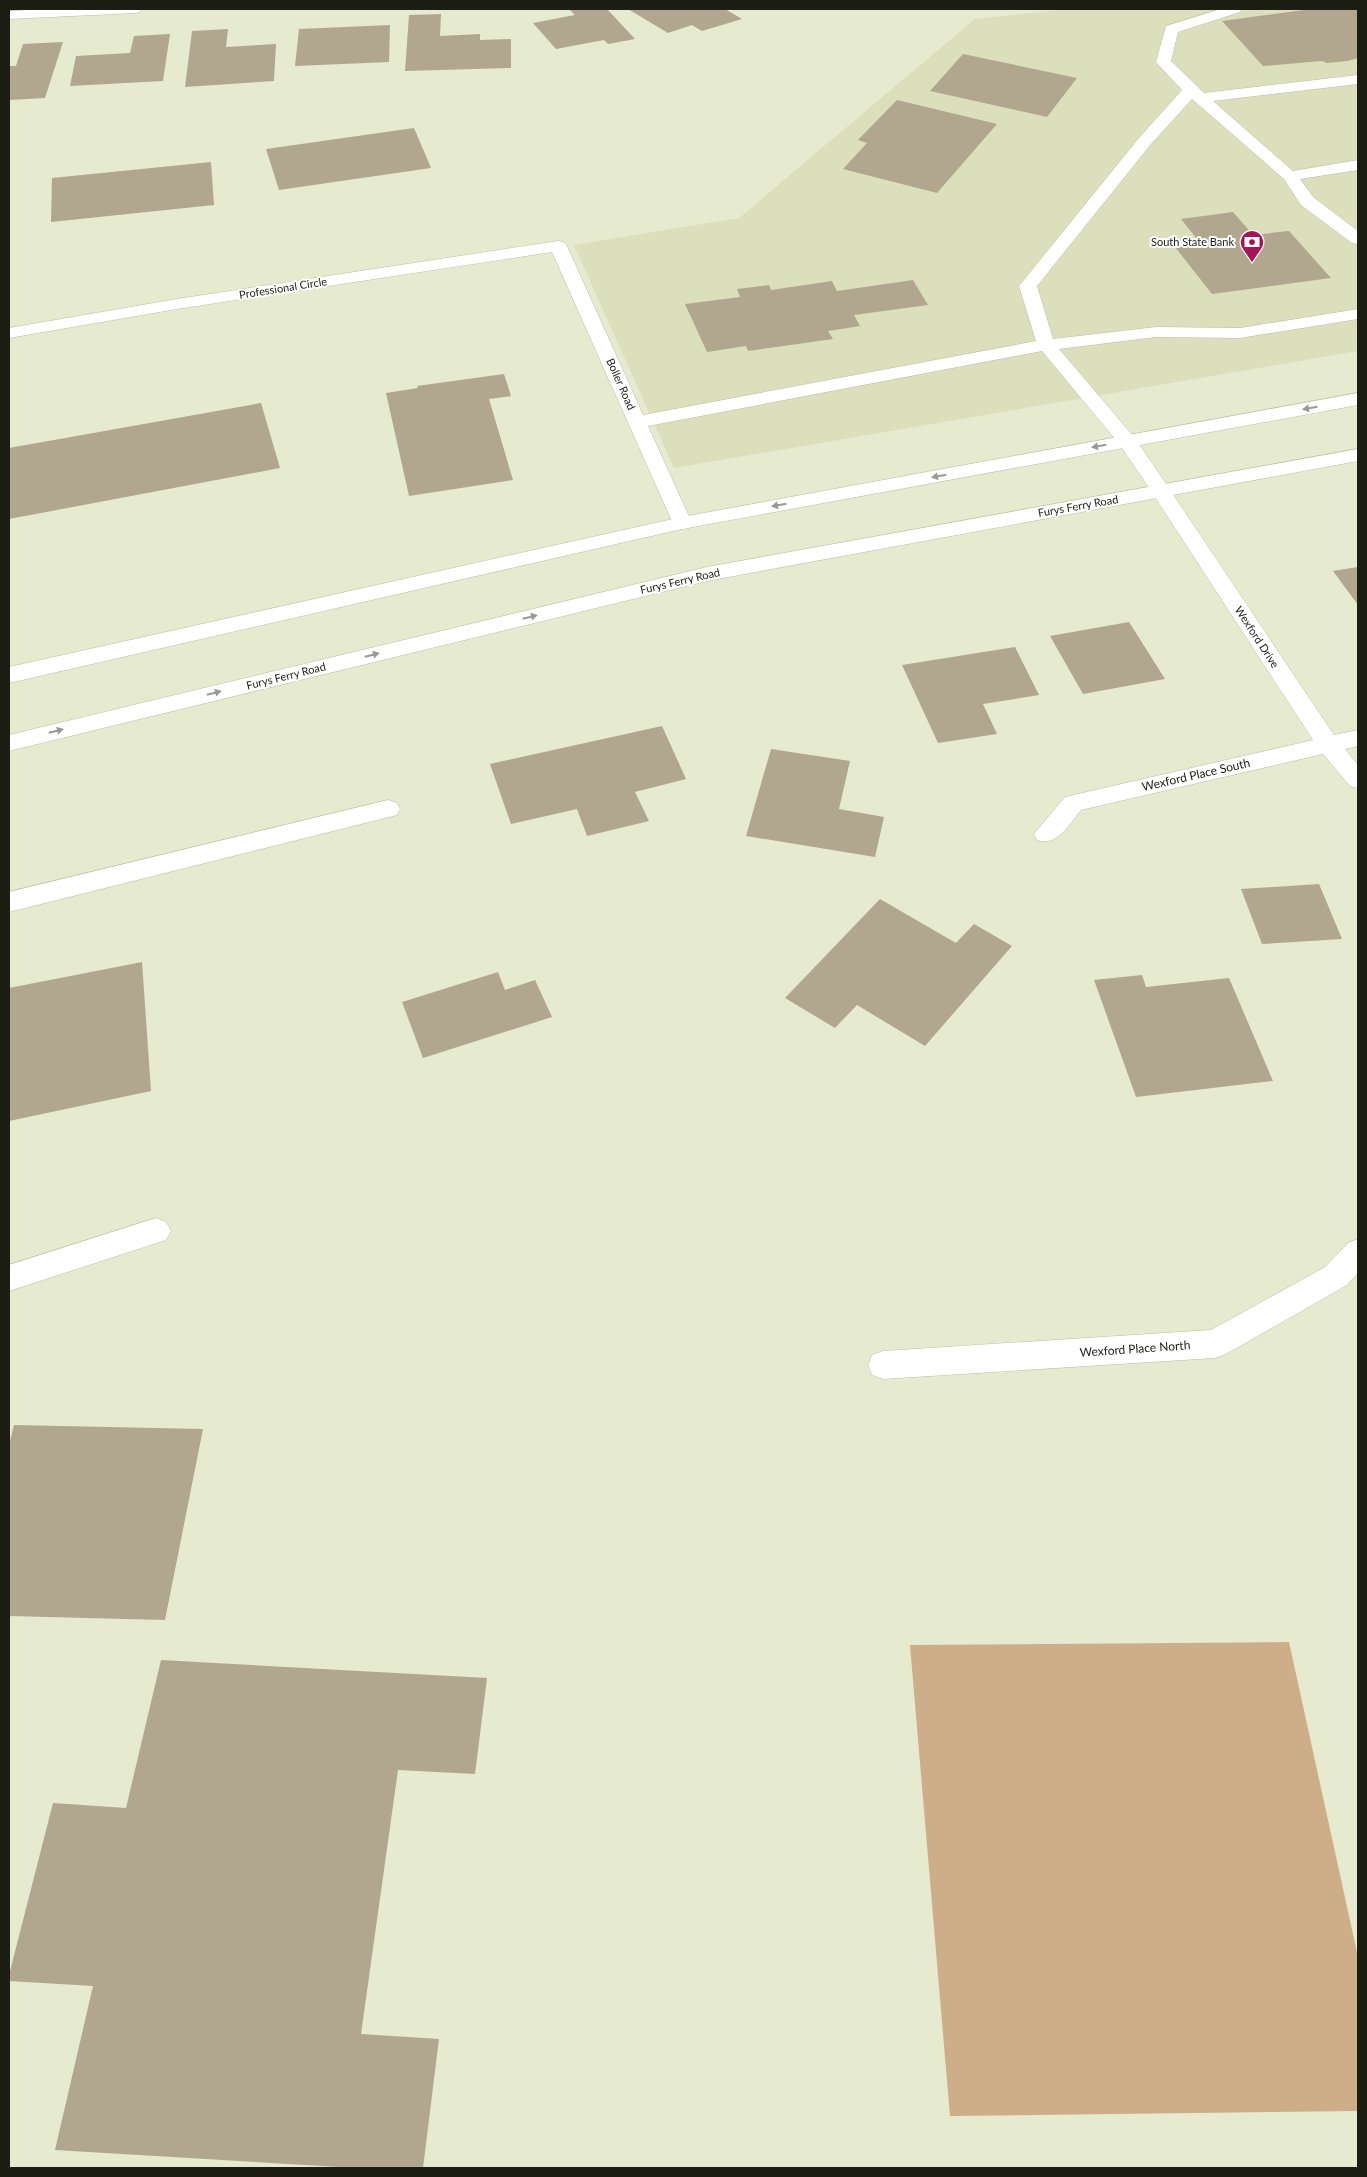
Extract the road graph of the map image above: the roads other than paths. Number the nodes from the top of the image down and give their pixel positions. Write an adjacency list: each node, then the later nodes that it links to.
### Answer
1 (135, 9): 3 (main road)
2 (1235, 9): 5 (main road)
3 (9, 15)
4 (1358, 79): 5 (main road)
5 (1196, 94): 7 (main road); 12 (main road)
6 (1358, 165): 7 (main road)
7 (1290, 176): 8 (main road)
8 (1358, 239)
9 (558, 246): 11 (main road, Professional Circle); 14 (main road, Boller Road)
10 (1358, 314): 12 (main road)
11 (9, 333)
12 (1046, 345): 14 (main road); 15 (main road, Wexford Drive)
13 (1358, 399): 15 (main road, one-way to 15)
14 (638, 422): 18 (main road, Boller Road)
15 (1127, 441): 17 (main road, Wexford Drive); 18 (main road, one-way to 18)
16 (1358, 455): 17 (main road, Furys Ferry Road)
17 (1161, 491): 21 (main road, Furys Ferry Road, one-way to 17); 22 (main road, Wexford Drive)
18 (682, 523): 19 (main road)
19 (9, 675)
20 (1358, 738): 22 (main road, Wexford Place South)
21 (9, 743)
22 (1328, 745): 23 (main road, Wexford Drive); 25 (main road, Wexford Place South)
23 (1358, 780)
24 (388, 809): 26 (main road)
25 (1046, 834)
26 (9, 902)
27 (156, 1231): 29 (main road)
28 (1358, 1252): 30 (main road, Wexford Place North)
29 (9, 1278)
30 (884, 1366)

